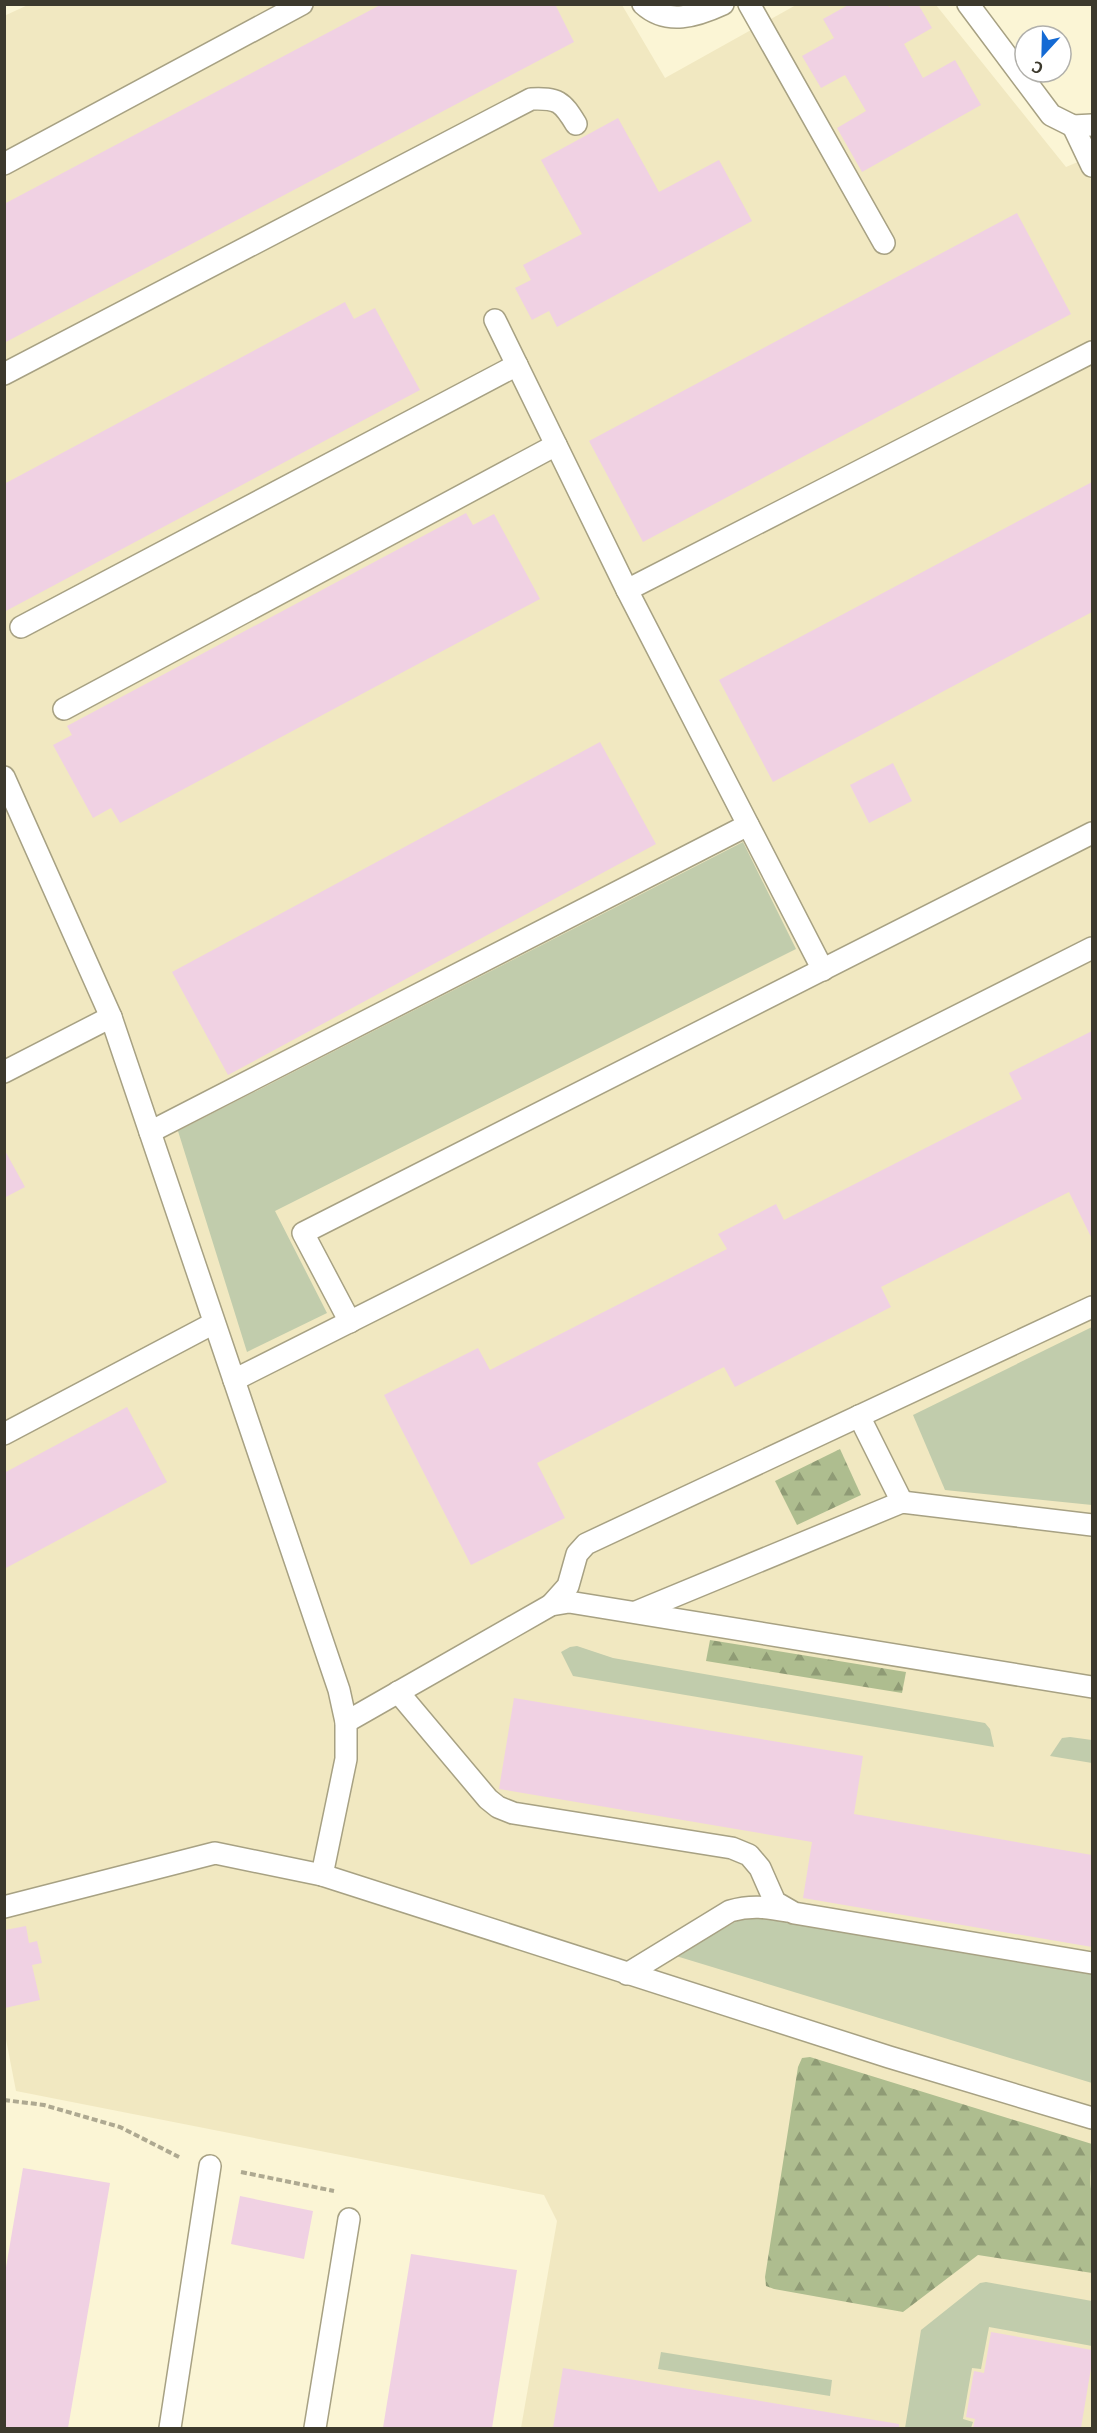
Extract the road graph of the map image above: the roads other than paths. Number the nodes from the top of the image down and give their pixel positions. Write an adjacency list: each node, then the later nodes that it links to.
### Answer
1 (302, 4): 8 (lane)
2 (644, 4): 3 (lane)
3 (723, 4)
4 (749, 4): 10 (lane)
5 (968, 4): 7 (lane)
6 (576, 124): 14 (lane)
7 (1082, 125): 9 (lane)
8 (4, 164)
9 (1092, 166)
10 (884, 243)
11 (495, 320): 13 (lane)
12 (1092, 352): 16 (lane)
13 (517, 365): 15 (lane); 17 (lane)
14 (4, 374)
15 (556, 445): 16 (lane); 18 (lane)
16 (627, 590): 20 (lane)
17 (21, 627)
18 (64, 709)
19 (4, 777): 24 (lane)
20 (748, 825): 23 (lane); 26 (lane)
21 (1092, 833): 23 (lane)
22 (1092, 948): 28 (lane)
23 (823, 970): 28 (lane)
24 (111, 1017): 25 (lane); 26 (lane)
25 (4, 1072)
26 (150, 1132): 29 (lane)
27 (1092, 1307): 31 (lane)
28 (350, 1322): 30 (lane)
29 (214, 1323): 30 (lane); 32 (lane)
30 (234, 1380): 39 (lane)
31 (859, 1416): 33 (lane); 35 (lane)
32 (4, 1434)
33 (902, 1502): 34 (lane); 36 (lane)
34 (1092, 1525)
35 (550, 1605): 36 (lane); 38 (lane)
36 (636, 1612): 37 (lane)
37 (1092, 1687)
38 (398, 1692): 39 (lane); 42 (lane)
39 (346, 1722): 40 (lane)
40 (322, 1875): 41 (lane); 44 (lane)
41 (4, 1907)
42 (794, 1913): 43 (lane); 44 (lane)
43 (1092, 1963)
44 (627, 1974): 45 (lane)
45 (1092, 2118)
46 (210, 2166): 48 (lane)
47 (349, 2219): 49 (lane)
48 (170, 2428)
49 (315, 2428)

